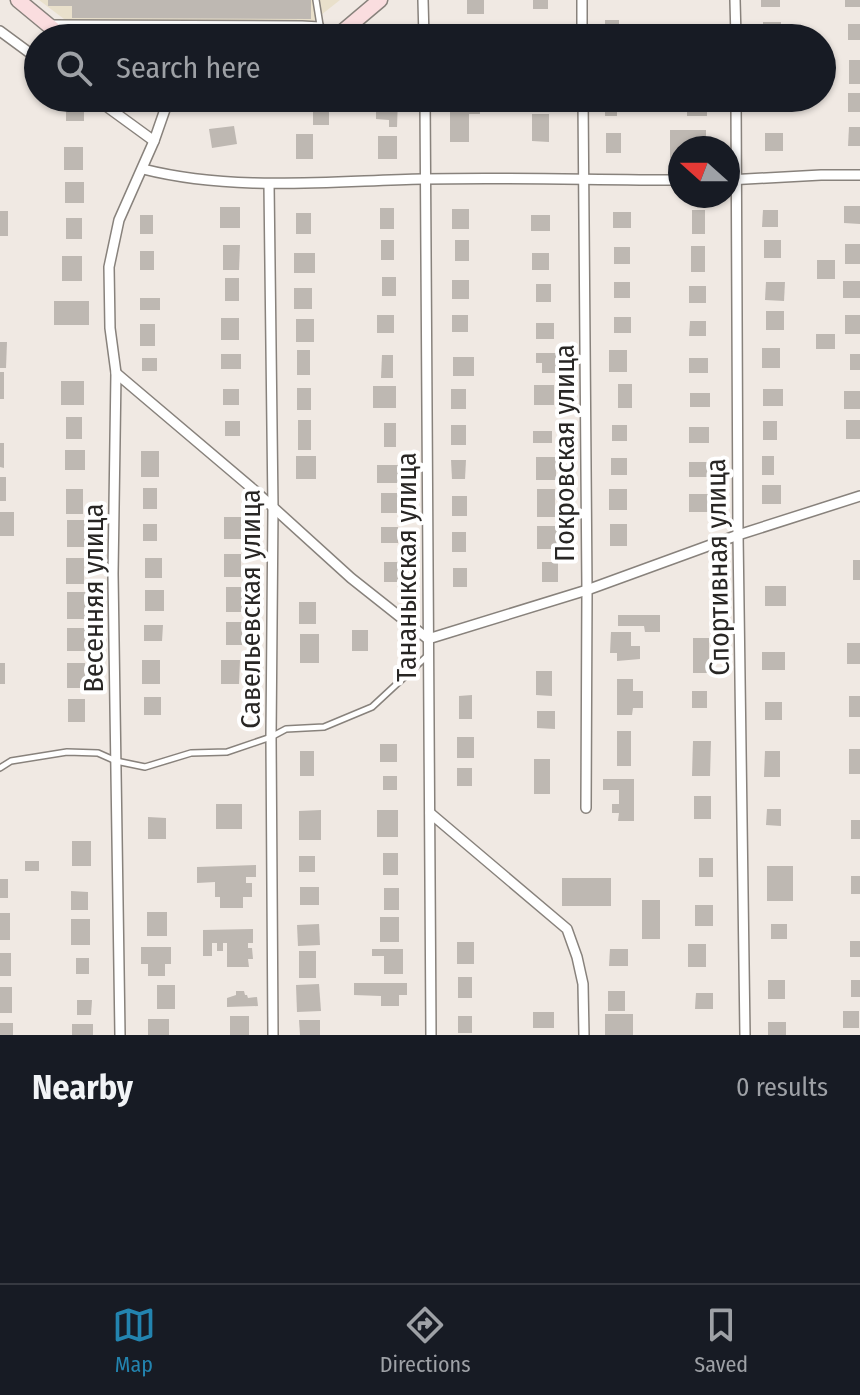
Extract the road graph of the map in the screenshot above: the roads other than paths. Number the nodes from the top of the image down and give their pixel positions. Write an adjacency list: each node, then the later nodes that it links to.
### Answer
1 (18, 0): 7 (main road)
2 (316, 0): 9 (lane)
3 (380, 0): 10 (main road)
4 (423, 0): 11 (street)
5 (582, 0): 12 (street)
6 (735, 0): 13 (street)
7 (46, 23): 8 (lane)
8 (183, 24)
9 (320, 24)
10 (350, 24)
11 (424, 24)
12 (582, 24)
13 (736, 24)
14 (0, 31): 15 (street)
15 (24, 49)
16 (114, 112): 22 (street)
17 (164, 112): 22 (street, Весенняя улица)
18 (425, 112): 25 (street, Тананыкская улица)
19 (583, 112): 26 (street, Покровская улица)
20 (735, 112): 21 (street, Спортивная улица)
21 (735, 136)
22 (154, 141): 23 (street, Весенняя улица)
23 (143, 169): 29 (street); 31 (street, Весенняя улица)
24 (860, 175): 28 (street)
25 (427, 179): 26 (street); 29 (street); 36 (street, Тананыкская улица)
26 (584, 180): 27 (street); 35 (street, Покровская улица)
27 (668, 180)
28 (740, 180)
29 (269, 184): 33 (street, Савельевская улица)
30 (733, 208): 34 (street, Спортивная улица)
31 (116, 373): 33 (street); 39 (street, Весенняя улица)
32 (860, 496): 34 (street)
33 (273, 508): 36 (street); 38 (street, Савельевская улица)
34 (738, 535): 35 (street); 47 (street, Спортивная улица)
35 (587, 590): 36 (street); 41 (street, Покровская улица)
36 (428, 639): 37 (street, Тананыкская улица)
37 (428, 655): 38 (lane); 42 (street, Тананыкская улица)
38 (271, 737): 39 (lane); 44 (street, Савельевская улица)
39 (116, 761): 40 (lane); 43 (street, Весенняя улица)
40 (0, 768)
41 (586, 808)
42 (430, 813): 45 (street, Тананыкская улица); 46 (street)
43 (120, 1035)
44 (273, 1035)
45 (431, 1035)
46 (584, 1035)
47 (745, 1035)

